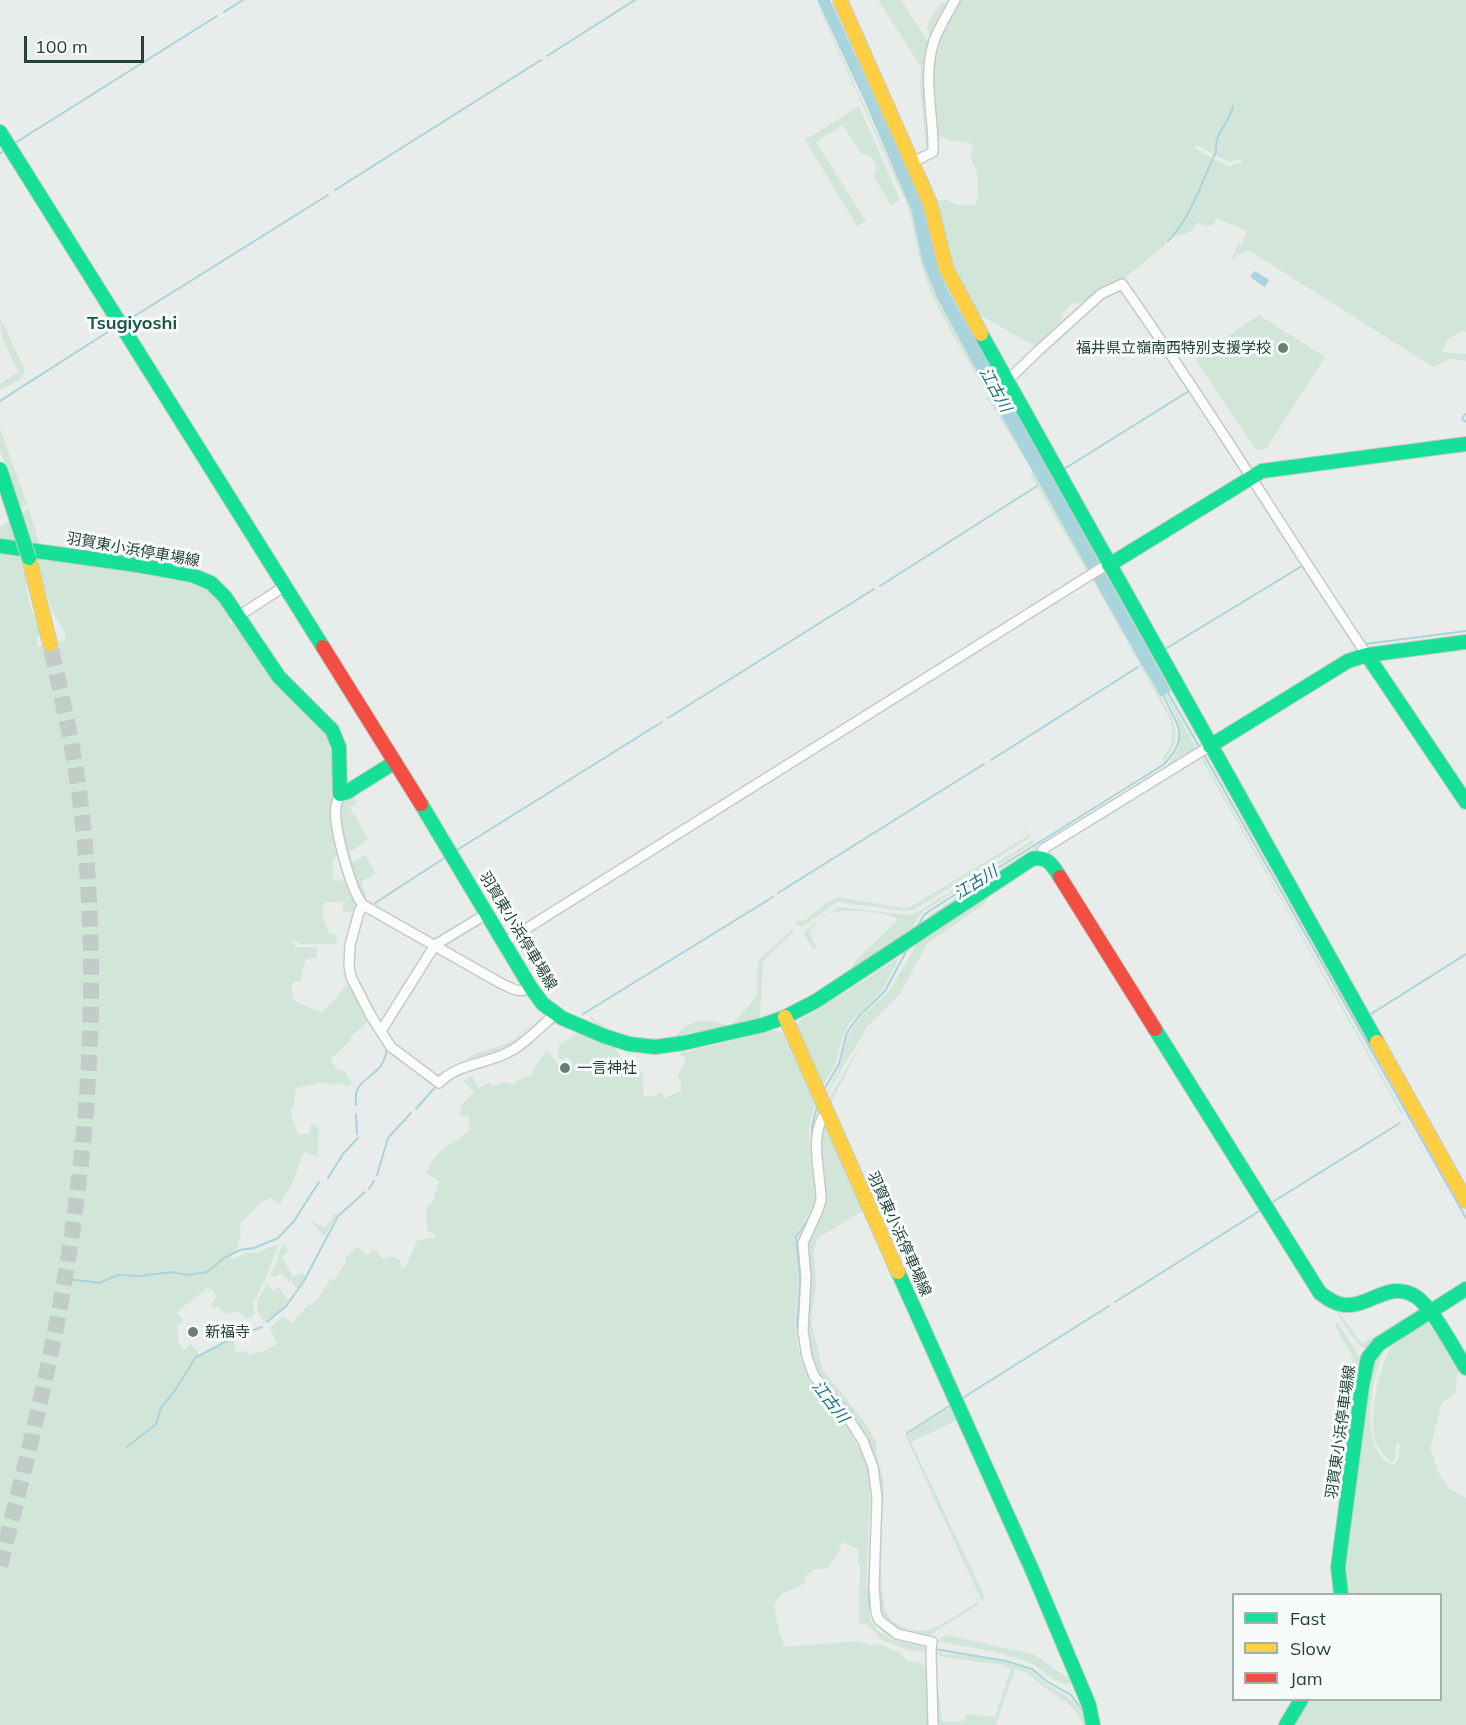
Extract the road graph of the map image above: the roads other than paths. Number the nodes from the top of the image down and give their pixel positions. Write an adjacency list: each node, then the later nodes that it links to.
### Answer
1 (840, 0): 4 (main road)
2 (955, 0): 4 (street)
3 (0, 132): 11 (main road, 羽賀東小浜停車場線)
4 (913, 162): 5 (main road)
5 (1006, 382): 8 (street); 10 (main road)
6 (1466, 444): 8 (main road)
7 (0, 469): 14 (main road, bridge)
8 (1251, 476): 10 (main road); 15 (street)
9 (0, 546): 12 (main road, 羽賀東小浜停車場線)
10 (1106, 566): 16 (main road); 23 (street)
11 (285, 586): 12 (street); 17 (main road, 羽賀東小浜停車場線)
12 (237, 617): 18 (main road, 羽賀東小浜停車場線)
13 (1466, 642): 15 (main road)
14 (50, 644)
15 (1367, 655): 16 (main road); 19 (main road)
16 (1205, 748): 20 (street); 30 (main road)
17 (395, 762): 18 (main road); 22 (main road, 羽賀東小浜停車場線)
18 (340, 794): 21 (street)
19 (1466, 802)
20 (1043, 858): 27 (main road); 32 (main road)
21 (363, 905): 24 (street); 28 (street)
22 (488, 913): 23 (main road, 羽賀東小浜停車場線); 24 (street)
23 (505, 942): 25 (main road, 羽賀東小浜停車場線)
24 (435, 945): 25 (street); 28 (street)
25 (531, 988): 26 (main road, 羽賀東小浜停車場線)
26 (555, 1014): 27 (main road, 羽賀東小浜停車場線); 28 (street)
27 (785, 1017): 29 (main road, 羽賀東小浜停車場線)
28 (381, 1031)
29 (821, 1102): 36 (street); 37 (main road, 羽賀東小浜停車場線)
30 (1466, 1201)
31 (1466, 1289): 32 (main road, 羽賀東小浜停車場線)
32 (1429, 1312): 33 (main road); 34 (main road, 羽賀東小浜停車場線)
33 (1466, 1368)
34 (1341, 1593)
35 (1300, 1701): 38 (main road)
36 (933, 1725)
37 (1093, 1725)
38 (1286, 1725)

